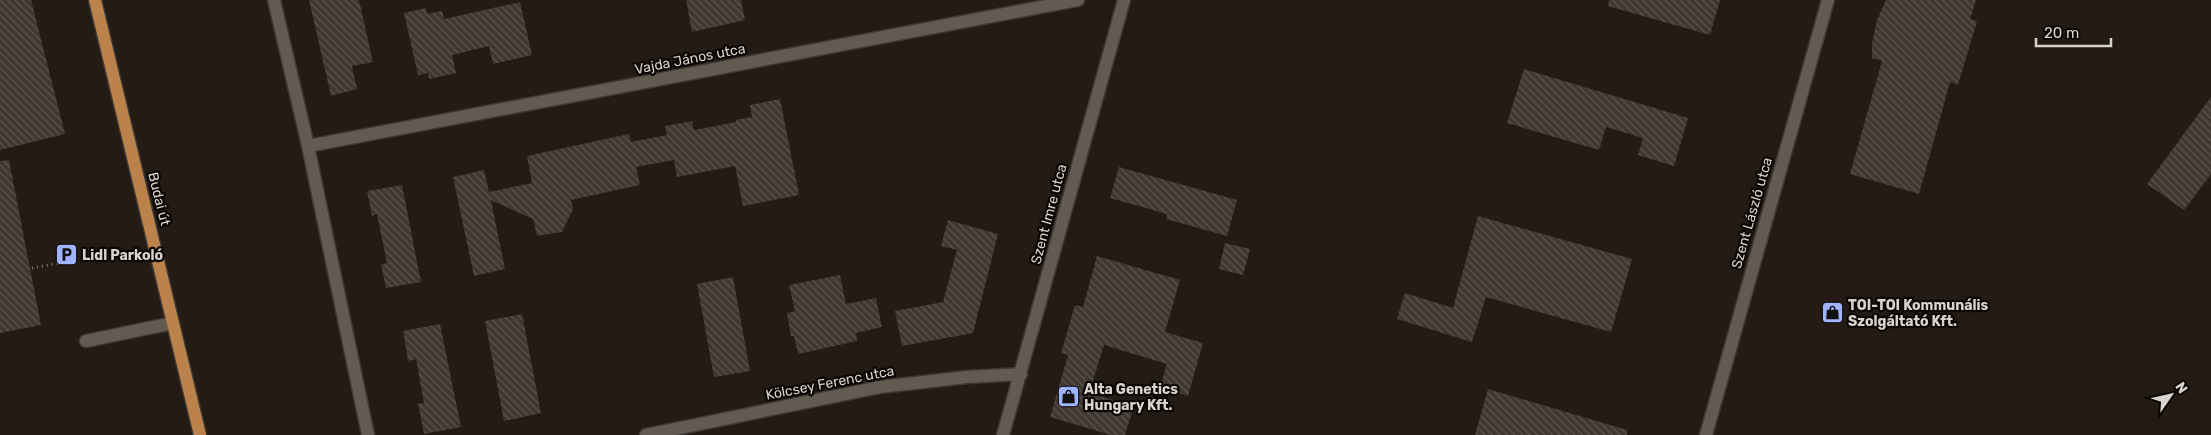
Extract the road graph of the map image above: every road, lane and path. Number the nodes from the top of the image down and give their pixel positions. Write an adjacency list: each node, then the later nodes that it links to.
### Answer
1 (95, 0): 9 (main road, Budai út)
2 (274, 0): 6 (street)
3 (1078, 0): 6 (street, Vajda János utca)
4 (1124, 0): 11 (street, Szent Imre utca)
5 (1828, 0): 16 (street, Szent László utca)
6 (308, 146): 13 (street)
7 (70, 261): 8 (path)
8 (32, 268)
9 (173, 322): 10 (street); 12 (main road, Budai út)
10 (86, 341)
11 (1021, 374): 14 (street, Kölcsey Ferenc utca); 15 (street, Szent Imre utca)
12 (200, 435)
13 (368, 435)
14 (646, 435)
15 (1003, 435)
16 (1706, 435)

